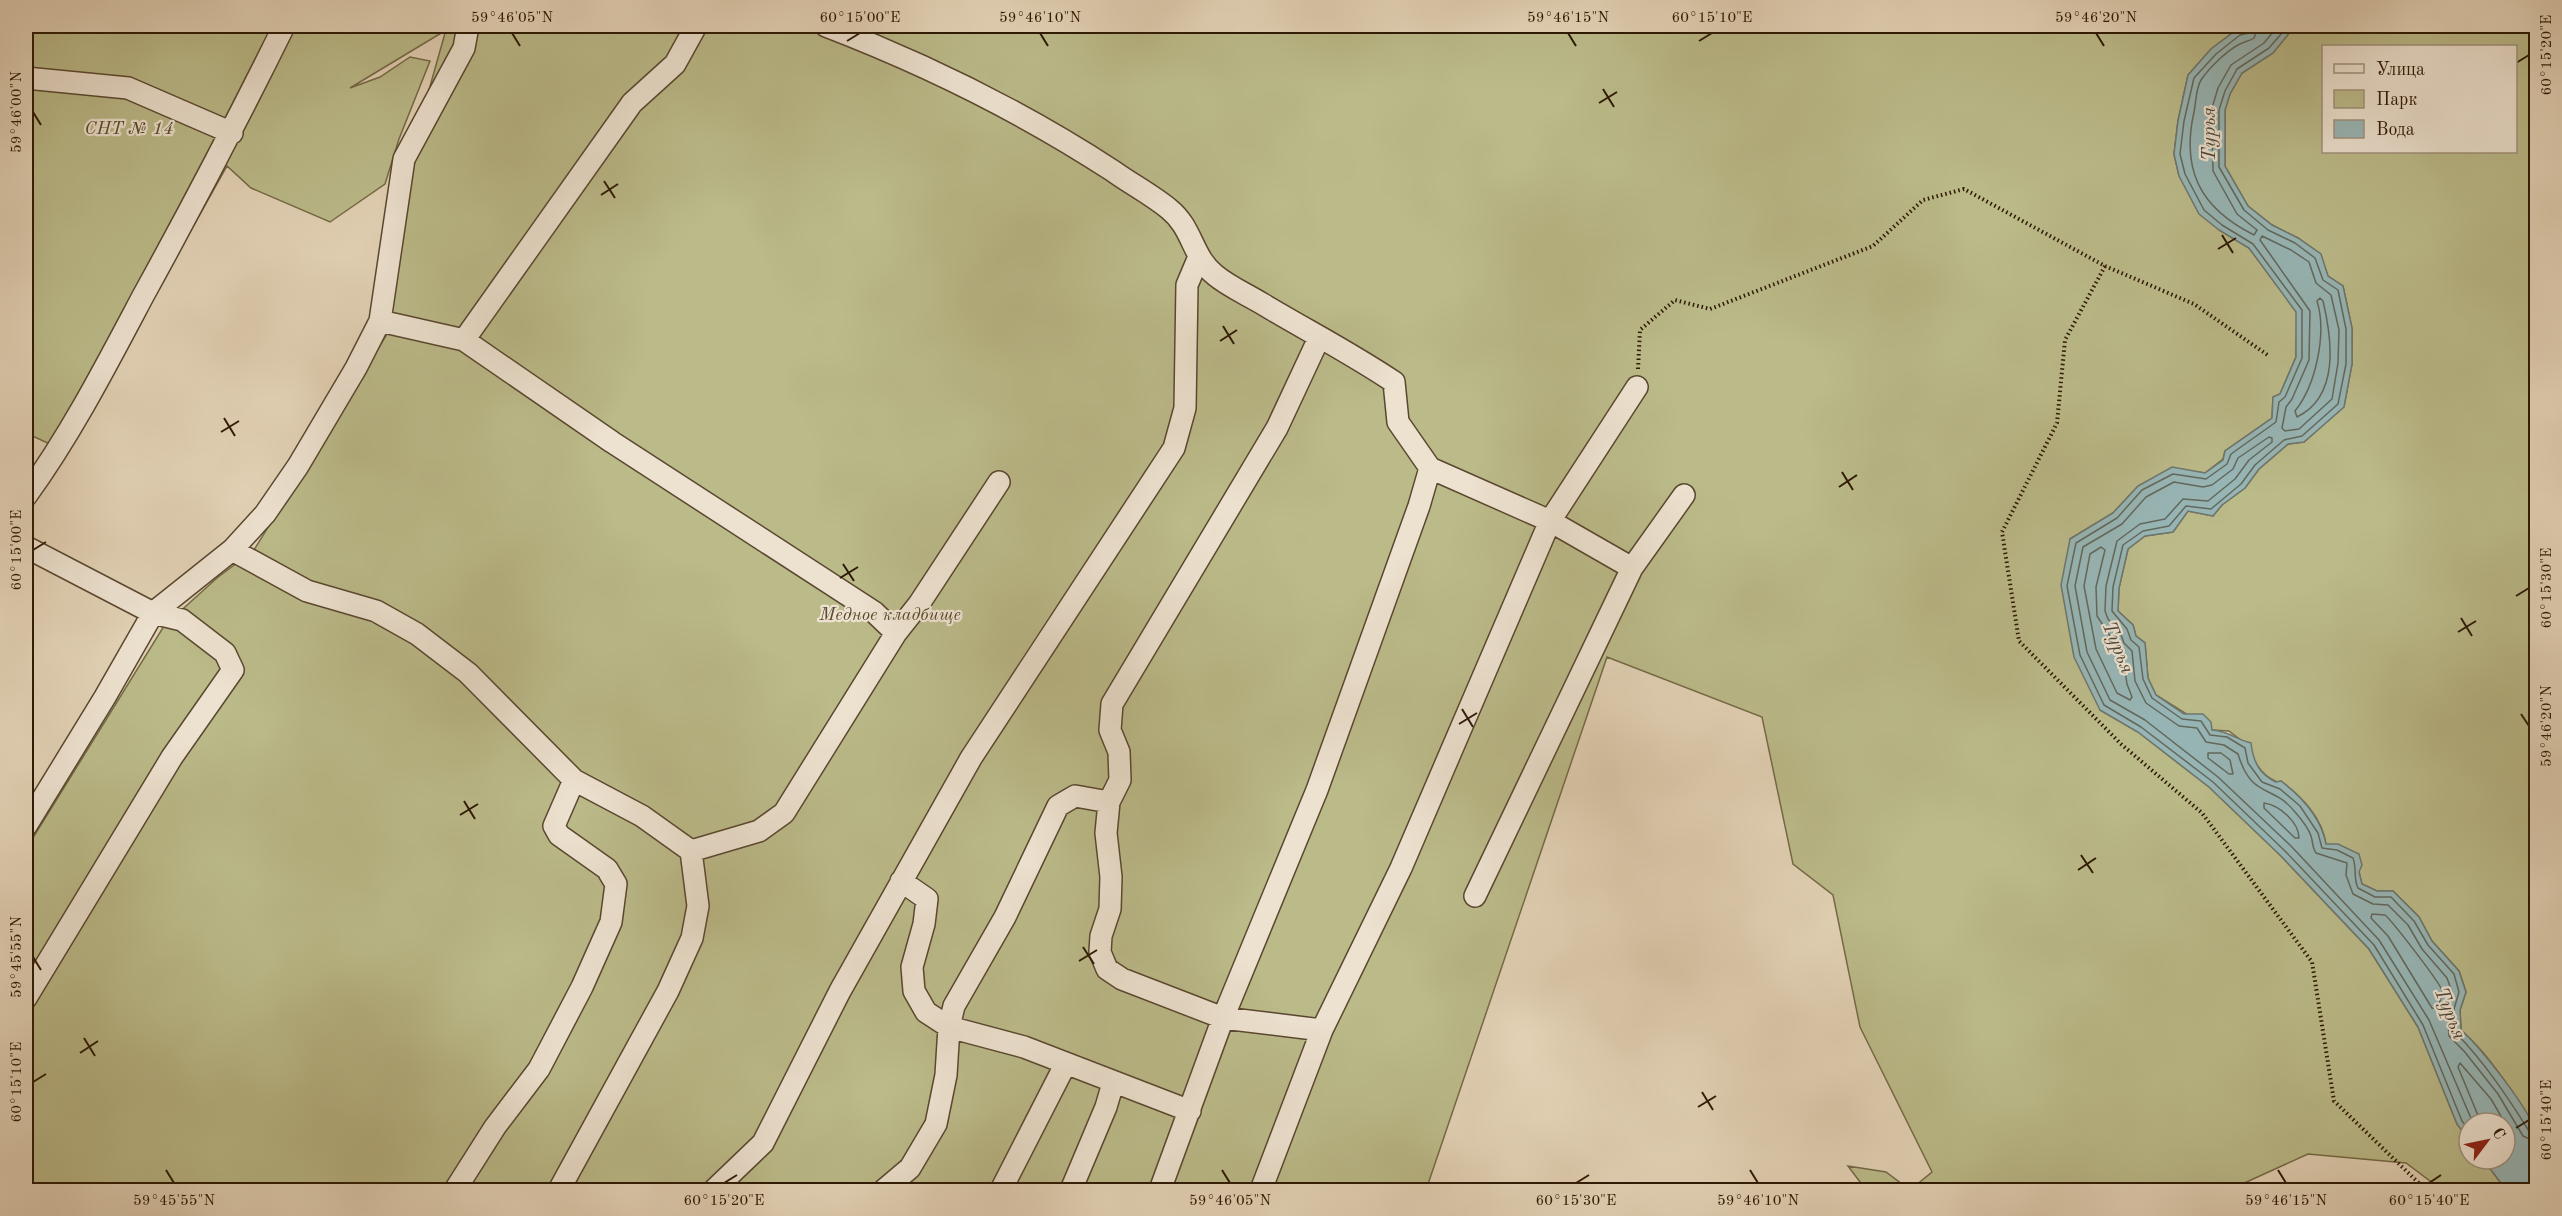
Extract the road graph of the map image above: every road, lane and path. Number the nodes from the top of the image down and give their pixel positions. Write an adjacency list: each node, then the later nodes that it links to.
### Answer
1 (284, 26): 6 (street)
2 (468, 26): 9 (street)
3 (696, 26): 11 (street)
4 (826, 26): 7 (street)
5 (26, 78): 6 (street)
6 (232, 133): 17 (street)
7 (1198, 259): 10 (street); 28 (street)
8 (2104, 266): 12 (path); 13 (path); 45 (path)
9 (380, 321): 11 (street); 20 (street)
10 (1319, 338): 14 (street); 25 (street)
11 (464, 340): 23 (street)
12 (2269, 356)
13 (1637, 387): 18 (street)
14 (1430, 468): 18 (street); 31 (street)
15 (999, 482): 23 (street)
16 (1684, 495): 21 (street)
17 (26, 496)
18 (1550, 521): 21 (street); 33 (street)
19 (26, 547): 22 (street)
20 (232, 550): 22 (street); 24 (street)
21 (1632, 568): 29 (street)
22 (153, 613): 26 (street); 30 (street)
23 (896, 633): 27 (street)
24 (574, 780): 27 (street); 37 (street)
25 (1109, 802): 31 (street); 32 (street)
26 (26, 826)
27 (691, 851): 38 (street)
28 (901, 880): 32 (street); 39 (street)
29 (1475, 896)
30 (26, 998)
31 (1223, 1018): 33 (street); 36 (street)
32 (949, 1028): 34 (street); 40 (street)
33 (1322, 1030): 44 (street)
34 (1065, 1065): 35 (street); 41 (street)
35 (1113, 1083): 36 (street); 42 (street)
36 (1190, 1111): 43 (street)
37 (455, 1191)
38 (559, 1191)
39 (714, 1191)
40 (884, 1191)
41 (1001, 1191)
42 (1071, 1191)
43 (1160, 1191)
44 (1261, 1191)
45 (2426, 1191)

